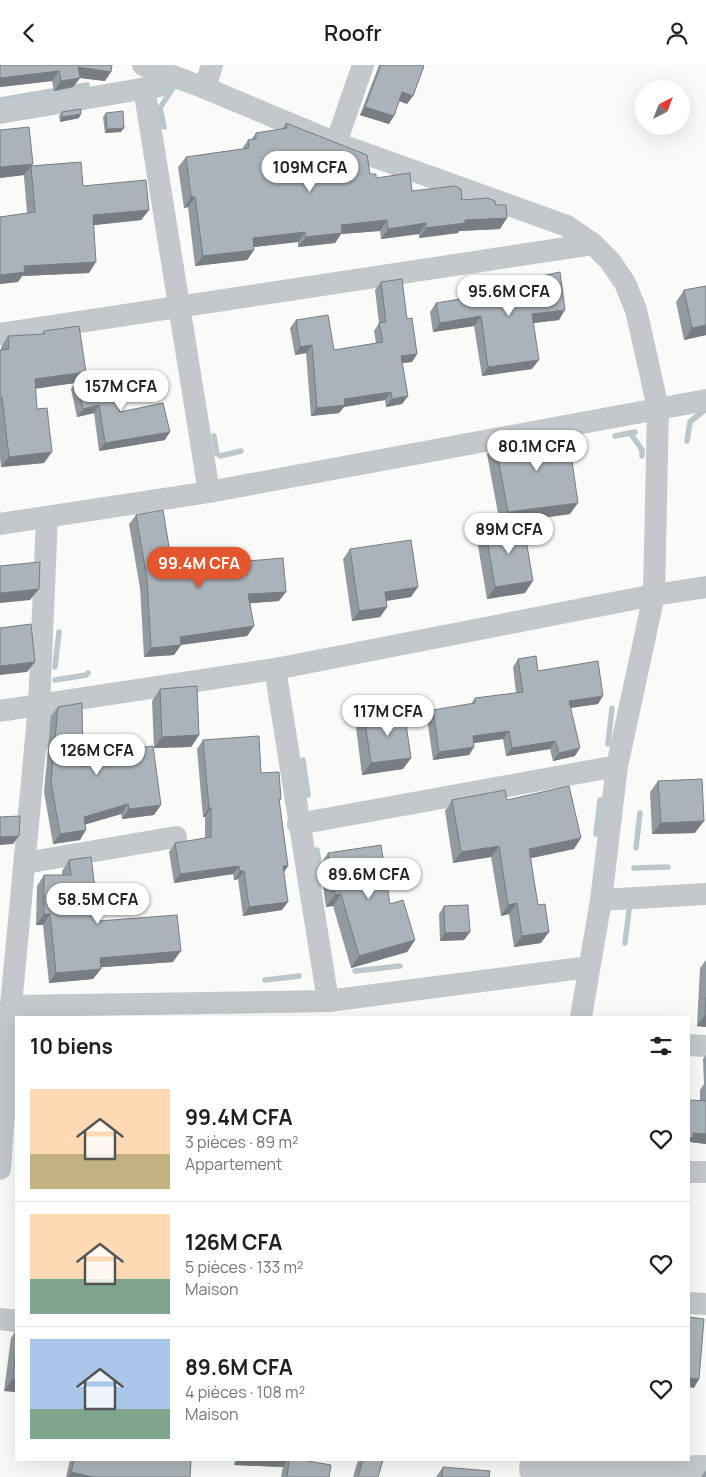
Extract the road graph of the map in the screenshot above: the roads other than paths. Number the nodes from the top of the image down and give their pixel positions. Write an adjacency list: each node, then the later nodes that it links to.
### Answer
1 (143, 65): 4 (street)
2 (212, 65): 4 (street)
3 (363, 65): 7 (street)
4 (196, 85): 5 (street); 7 (street)
5 (144, 88): 6 (street); 9 (street)
6 (0, 113)
7 (336, 143): 8 (street)
8 (593, 244): 9 (street); 12 (street)
9 (178, 307): 10 (street); 13 (street)
10 (0, 334)
11 (706, 400): 12 (street)
12 (658, 408): 13 (street); 17 (street)
13 (209, 492): 14 (street)
14 (48, 517): 15 (street); 19 (street)
15 (0, 524)
16 (706, 587): 17 (street)
17 (654, 595): 18 (street); 21 (street)
18 (275, 669): 19 (street); 22 (street)
19 (39, 706): 20 (street); 24 (street)
20 (0, 711)
21 (617, 766): 22 (street); 26 (street)
22 (298, 823): 29 (street)
23 (176, 837): 24 (street)
24 (25, 863): 28 (street)
25 (706, 893): 26 (street)
26 (600, 899): 27 (street)
27 (590, 967): 29 (street); 31 (street)
28 (7, 982): 30 (street)
29 (328, 1001): 30 (street)
30 (11, 1006): 34 (street)
31 (582, 1016)
32 (690, 1045): 33 (street)
33 (706, 1046)
34 (6, 1137): 35 (street)
35 (0, 1169)
36 (690, 1171): 37 (street)
37 (706, 1172)
38 (690, 1303): 39 (street)
39 (706, 1304)
40 (0, 1319): 41 (street)
41 (15, 1321)
42 (706, 1466): 43 (street)
43 (530, 1469)

